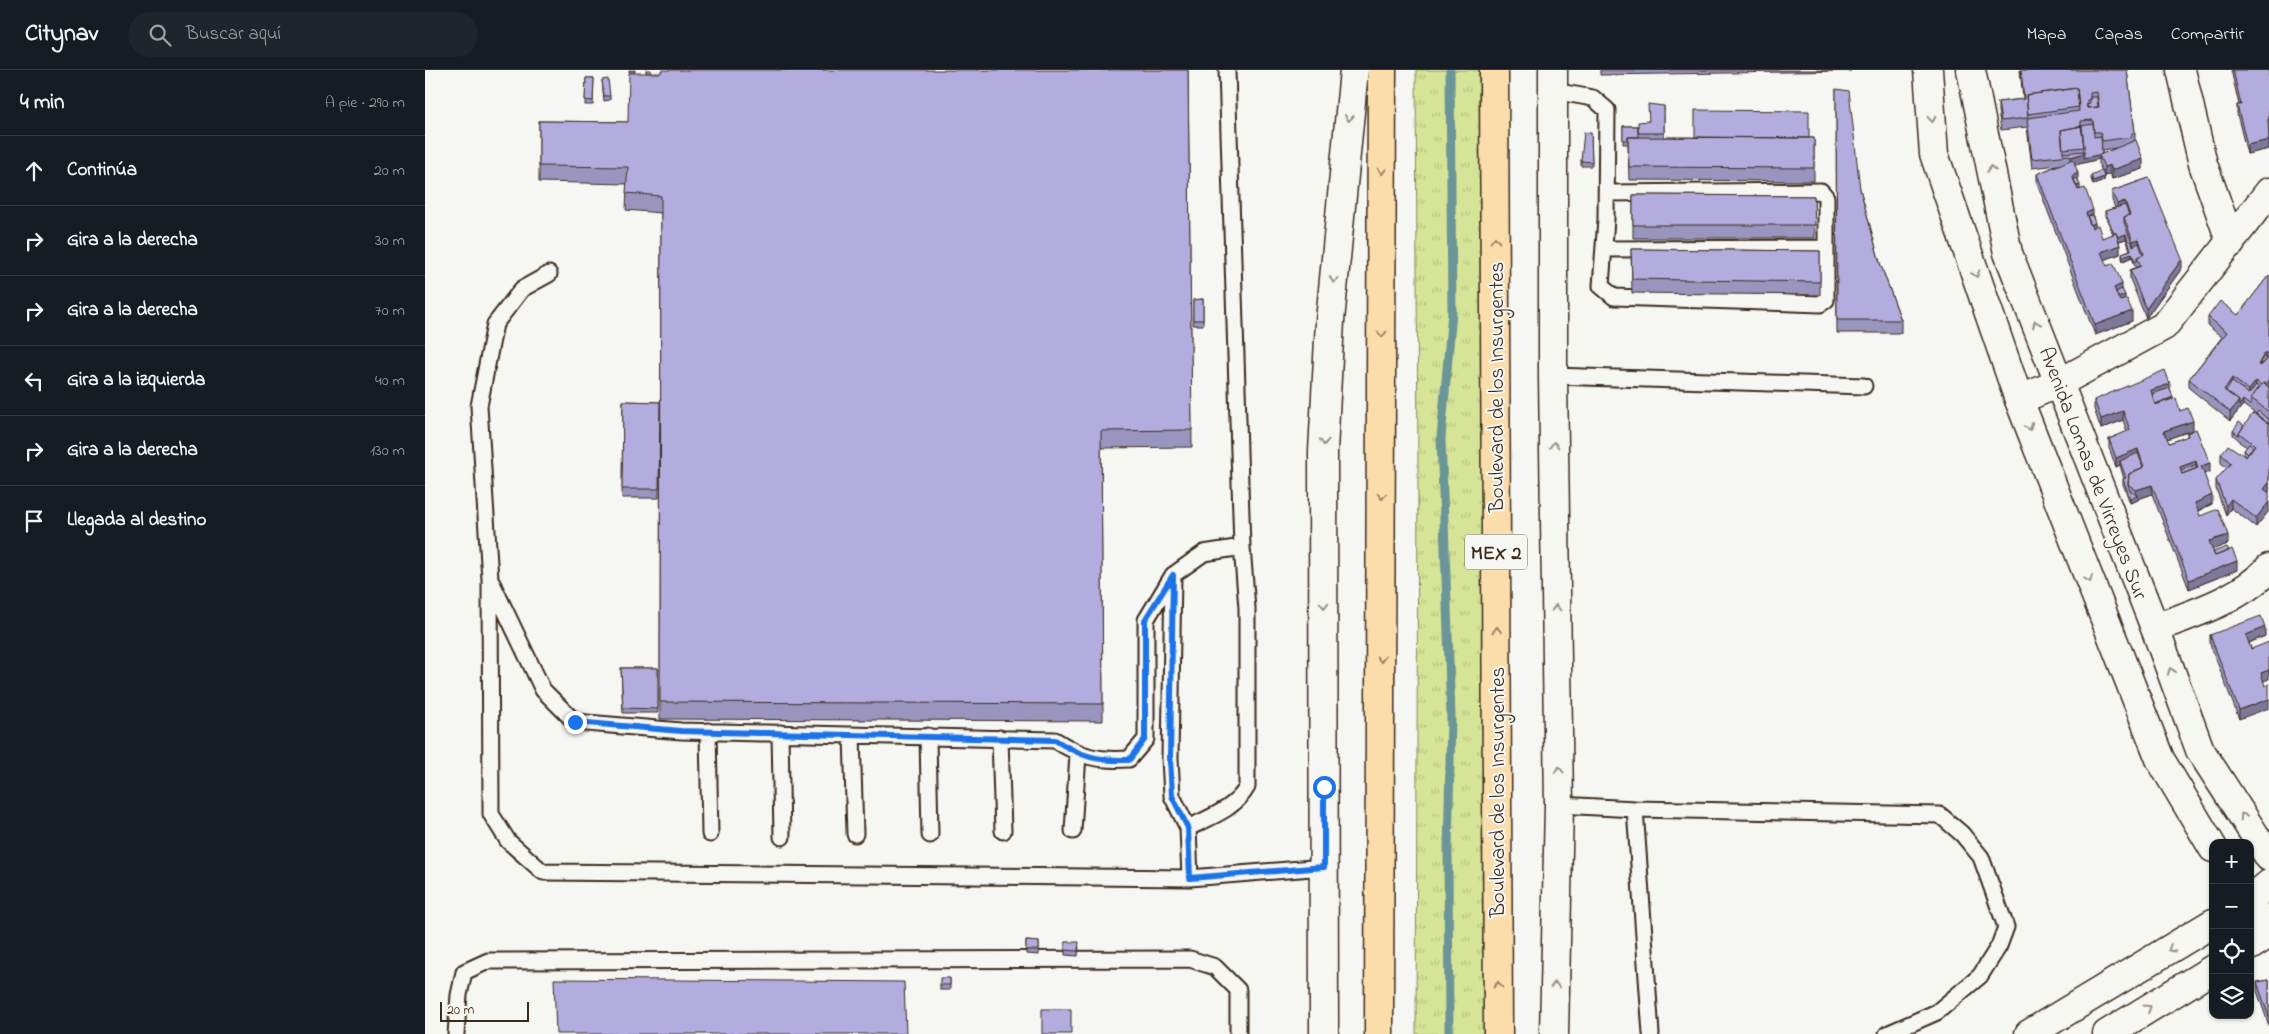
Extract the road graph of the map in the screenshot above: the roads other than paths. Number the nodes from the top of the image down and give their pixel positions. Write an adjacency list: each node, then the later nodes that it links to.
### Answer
1 (1227, 70): 19 (lane)
2 (1354, 70): 41 (street, one-way to 41)
3 (1382, 70): 56 (highway, one-way to 56)
4 (1494, 70): 57 (highway, Boulevard de los Insurgentes / MEX 2, one-way to 4)
5 (1928, 70): 18 (street, Avenida Lomas de Virreyes Sur, one-way to 18)
6 (1971, 70): 16 (street, Avenida Lomas de Virreyes Sur, one-way to 6)
7 (2181, 70): 11 (street)
8 (1553, 81): 10 (lane); 15 (street)
9 (2269, 192): 11 (street)
10 (1607, 193): 12 (lane); 13 (lane)
11 (2231, 243): 16 (street)
12 (1826, 248): 13 (lane); 13 (lane)
13 (1604, 249)
14 (549, 274): 22 (lane)
15 (1553, 376): 17 (lane); 30 (street, one-way to 15)
16 (2059, 384): 18 (street); 23 (street, Avenida Lomas de Virreyes Sur)
17 (1864, 386)
18 (2019, 400): 39 (street, Avenida Lomas de Virreyes Sur, one-way to 39)
19 (1242, 547): 21 (lane); 32 (lane)
20 (2269, 568): 23 (street)
21 (1173, 575): 29 (lane); 32 (lane)
22 (491, 579): 24 (lane); 42 (lane)
23 (2155, 628): 40 (street, Avenida Lomas de Virreyes Sur, one-way to 23)
24 (708, 731): 25 (lane); 35 (lane)
25 (780, 733): 26 (lane); 38 (lane)
26 (852, 735): 27 (lane); 36 (lane)
27 (928, 736): 28 (lane); 37 (lane)
28 (999, 738): 29 (lane); 33 (lane)
29 (1078, 754): 34 (lane)
30 (1559, 805): 31 (lane); 58 (street, one-way to 30)
31 (1635, 809): 59 (lane); 60 (lane)
32 (1188, 828): 42 (lane)
33 (1003, 831)
34 (1073, 831)
35 (710, 834)
36 (855, 834)
37 (930, 835)
38 (781, 837)
39 (2209, 841)
40 (2269, 857)
41 (1324, 867): 42 (lane); 55 (street)
42 (1190, 878)
43 (2269, 884): 44 (street)
44 (2254, 897)
45 (2254, 912): 47 (street)
46 (2209, 926): 51 (street, one-way to 51)
47 (2269, 926)
48 (2269, 934): 49 (street)
49 (2254, 943)
50 (2209, 971): 52 (street, one-way to 50)
51 (2089, 998): 52 (street); 61 (street)
52 (2110, 1032)
53 (456, 1034): 54 (lane)
54 (1238, 1034)
55 (1325, 1034)
56 (1379, 1034)
57 (1498, 1034)
58 (1554, 1034)
59 (1651, 1034)
60 (1887, 1034)
61 (2029, 1034)

